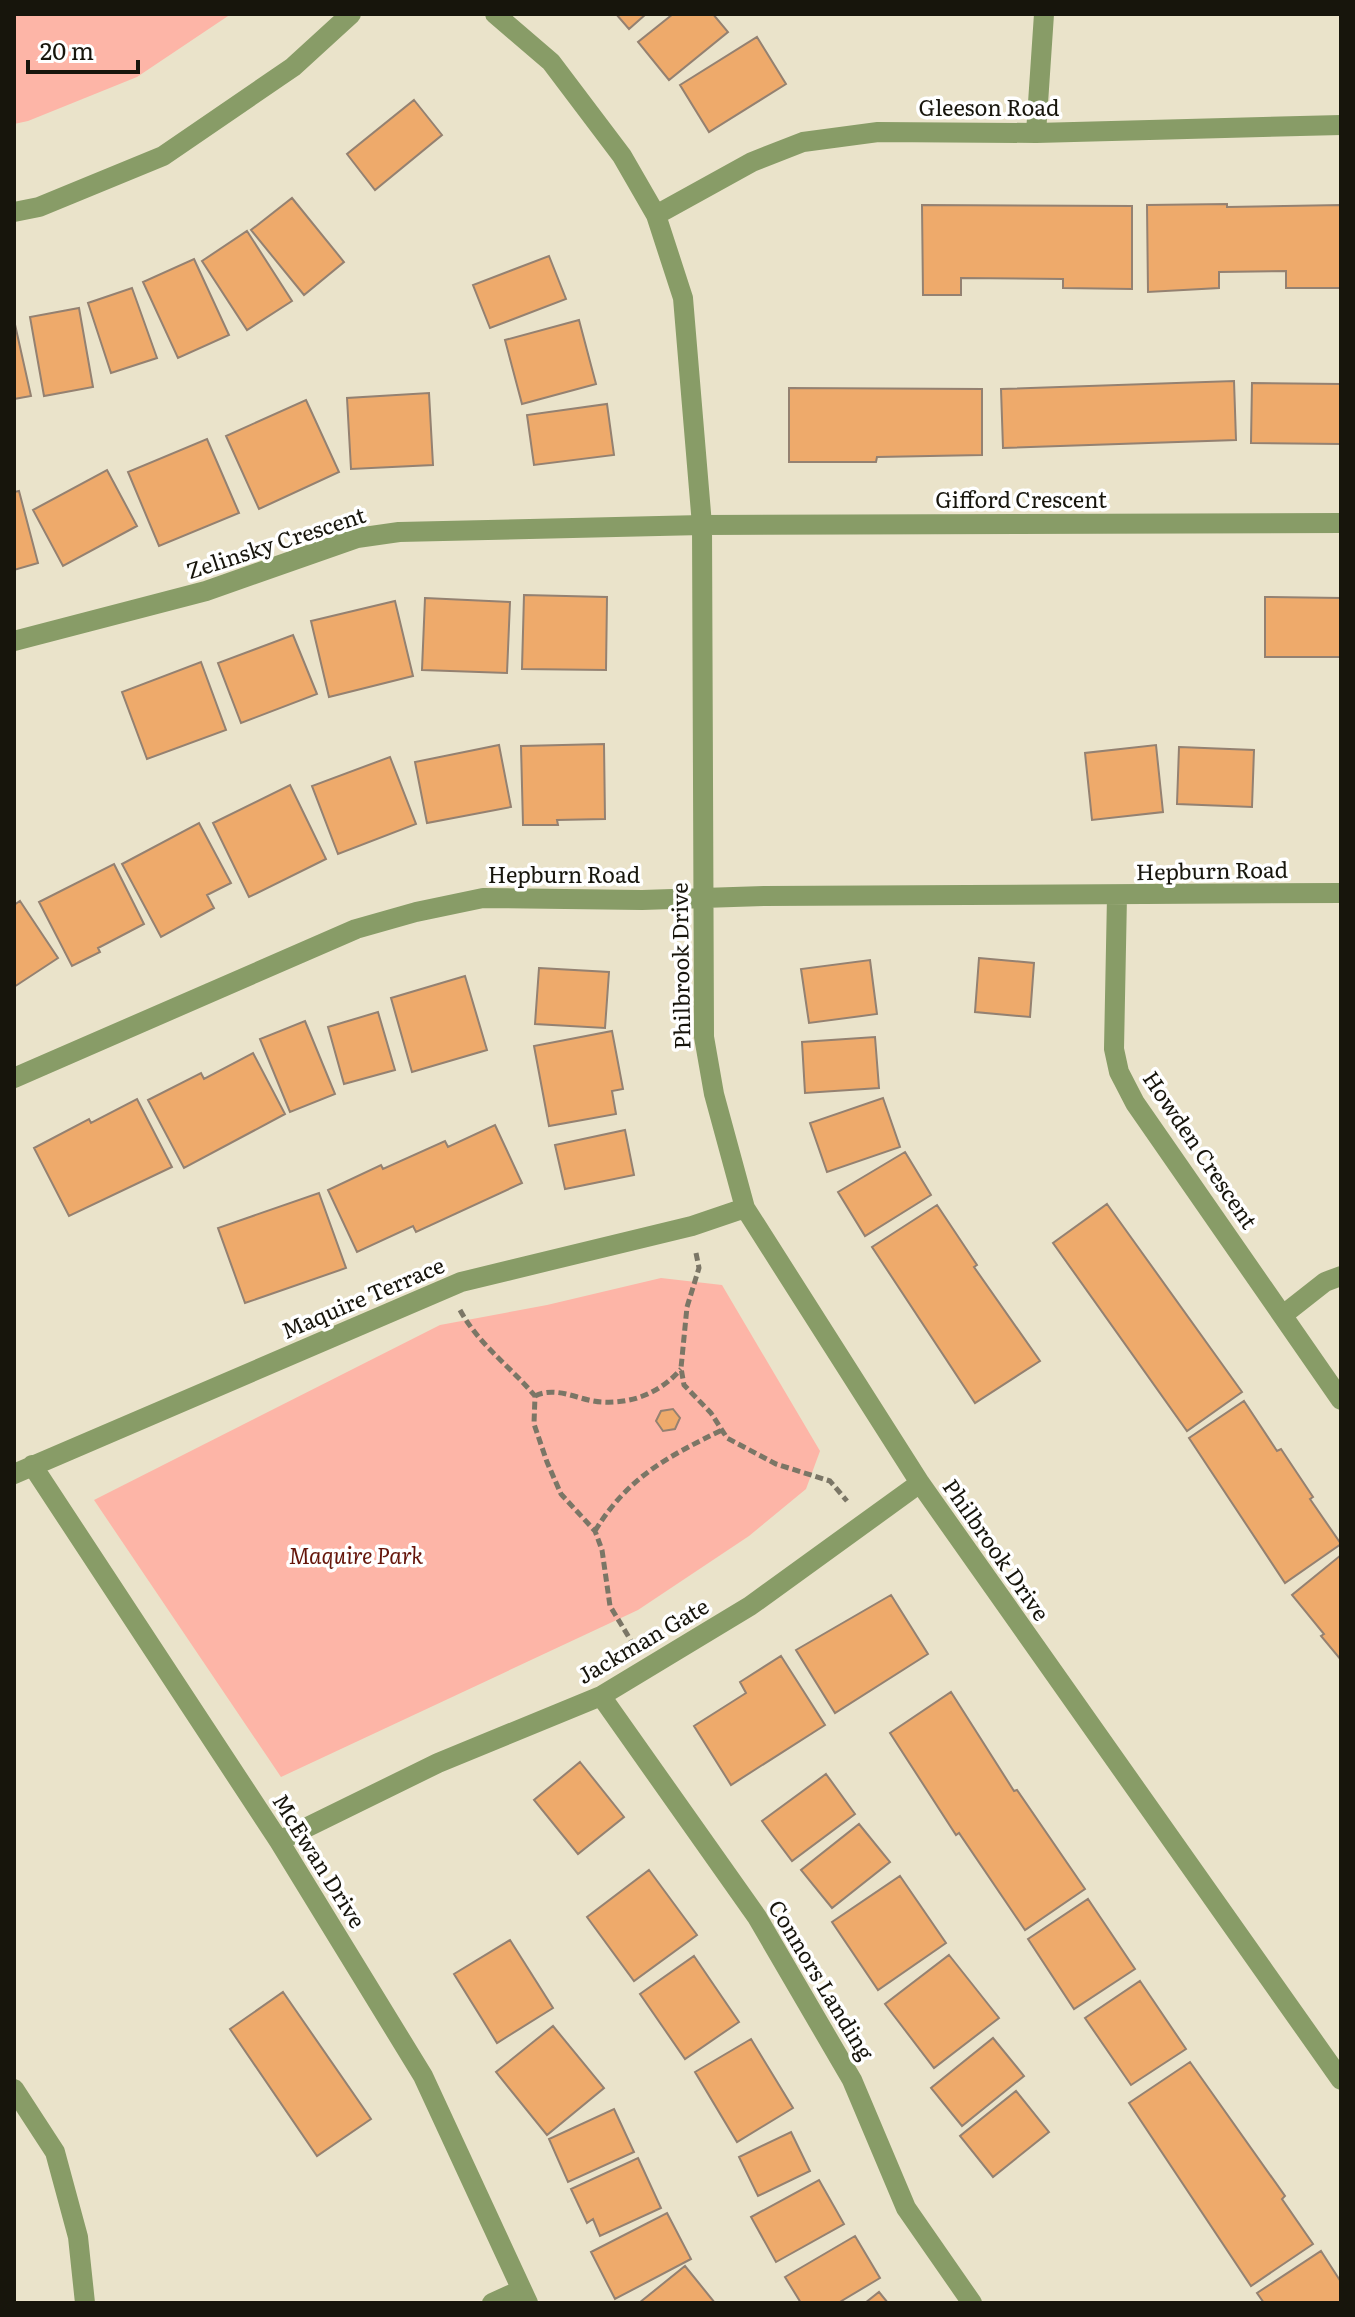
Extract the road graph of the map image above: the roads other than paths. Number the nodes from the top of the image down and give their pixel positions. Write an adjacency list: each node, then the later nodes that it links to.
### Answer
1 (351, 14): 6 (street)
2 (495, 14): 7 (street, Philbrook Drive)
3 (1044, 14): 5 (street)
4 (1341, 125): 5 (street, Gleeson Road)
5 (1036, 133): 7 (street, Gleeson Road)
6 (14, 212)
7 (656, 215): 9 (street, Philbrook Drive)
8 (1341, 523): 9 (street, Gifford Crescent)
9 (702, 525): 10 (street, Zelinsky Crescent); 13 (street, Philbrook Drive)
10 (14, 641)
11 (1341, 893): 12 (street, Hepburn Road)
12 (1117, 896): 13 (street, Hepburn Road); 17 (street, Howden Crescent)
13 (703, 899): 14 (street, Hepburn Road); 15 (street, Philbrook Drive)
14 (14, 1078)
15 (745, 1208): 19 (street, Maquire Terrace); 20 (street, Philbrook Drive)
16 (1341, 1276): 17 (street)
17 (1283, 1315): 18 (street, Howden Crescent)
18 (1341, 1400)
19 (23, 1470): 22 (street, McEwan Drive)
20 (920, 1483): 21 (street, Jackman Gate); 23 (street, Philbrook Drive)
21 (601, 1696): 22 (street, Jackman Gate); 28 (street, Connors Landing)
22 (279, 1841): 25 (street, McEwan Drive)
23 (1341, 2080)
24 (14, 2089): 26 (street)
25 (525, 2297): 27 (street)
26 (85, 2303)
27 (492, 2303)
28 (972, 2303)

